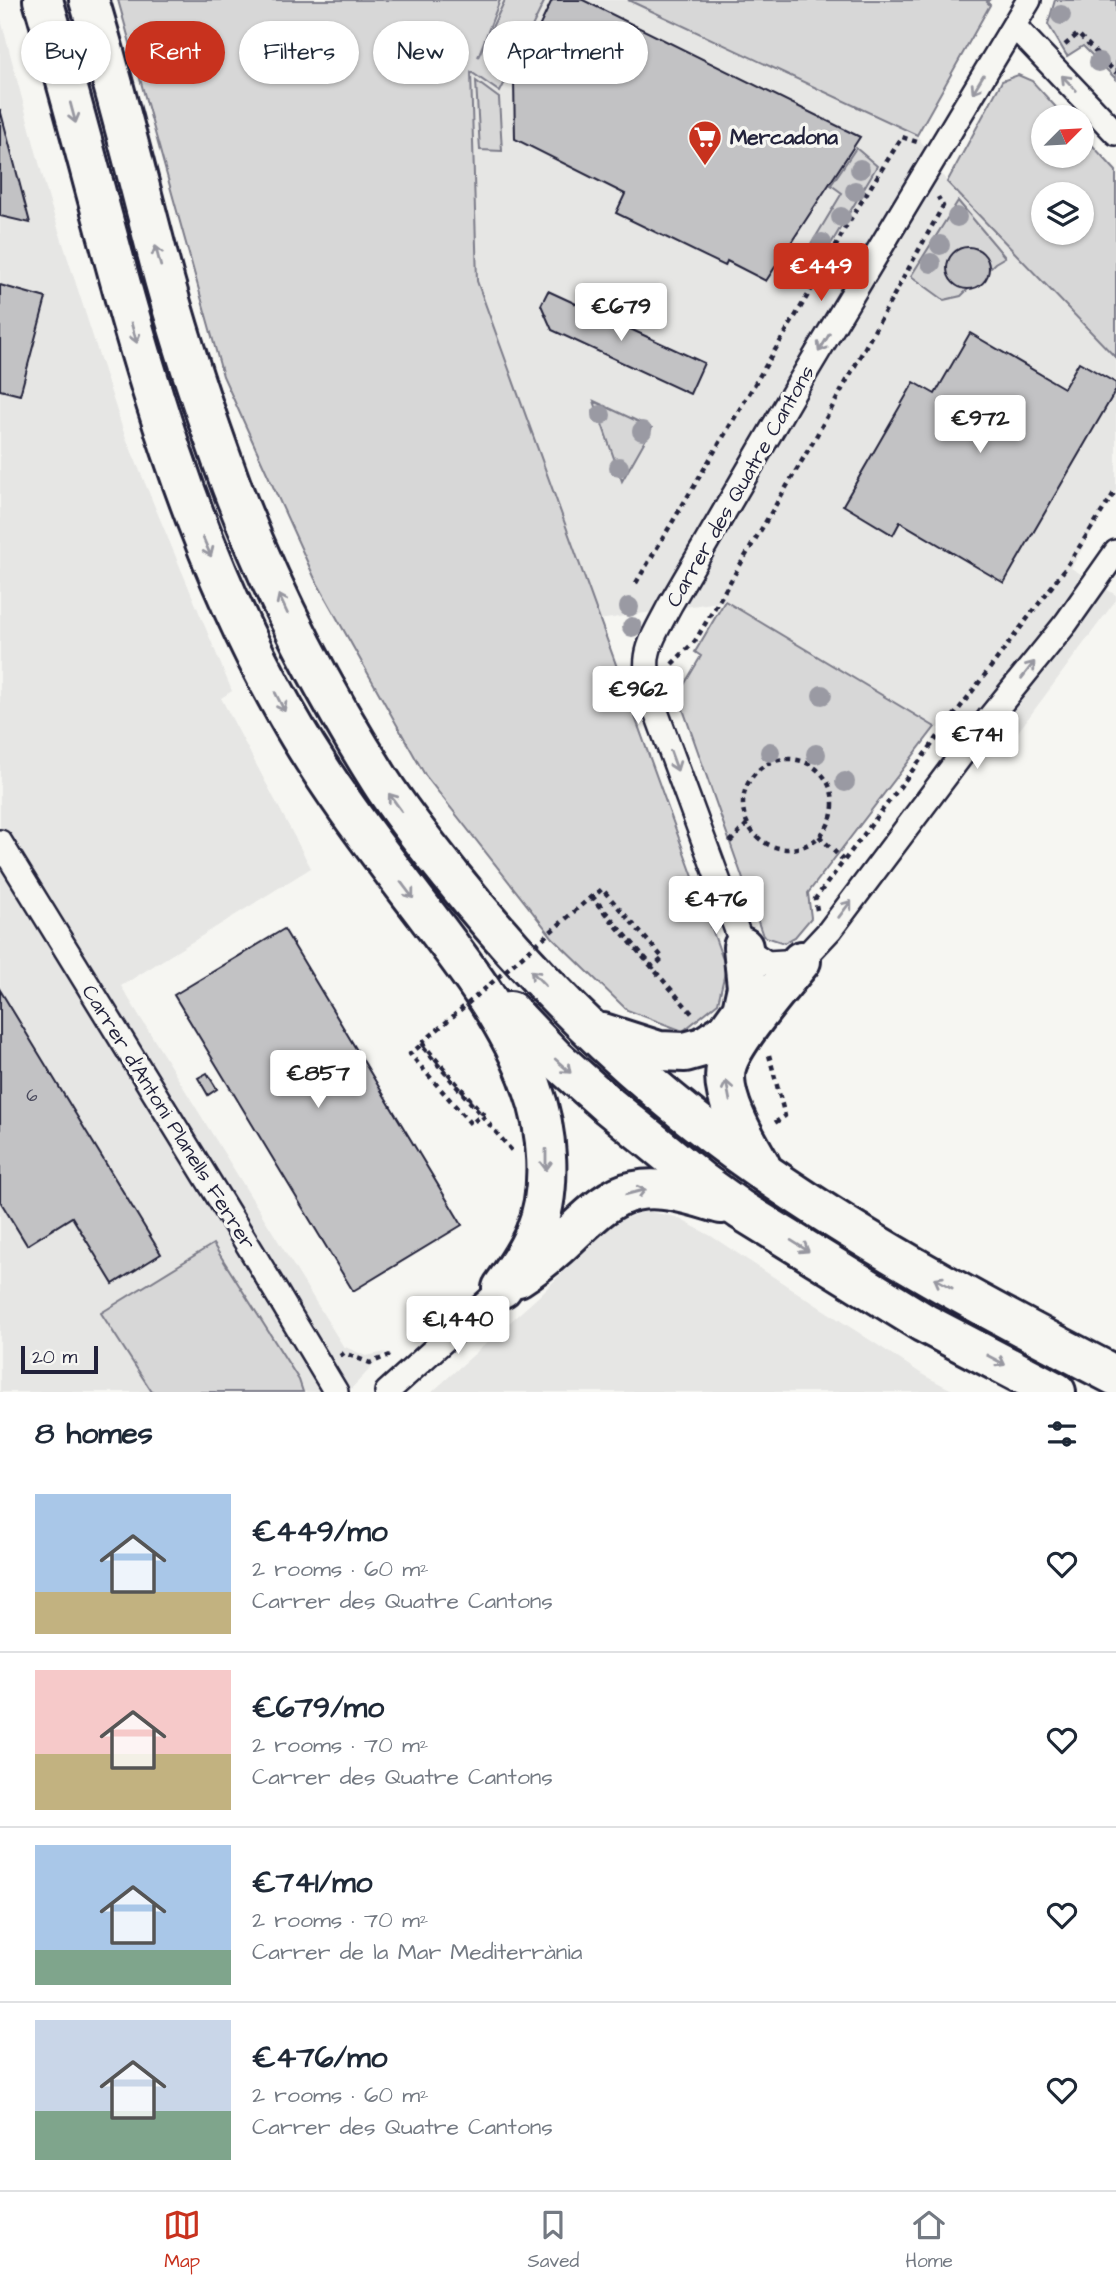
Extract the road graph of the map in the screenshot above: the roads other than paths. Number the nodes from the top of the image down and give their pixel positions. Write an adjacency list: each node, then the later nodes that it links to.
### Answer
1 (43, 0): 10 (highway, one-way to 10)
2 (89, 0): 11 (highway, one-way to 2)
3 (1029, 0): 4 (street, Carrer des Quatre Cantons)
4 (1014, 26): 5 (street, one-way to 4); 8 (street, Carrer des Quatre Cantons, one-way to 8)
5 (1116, 133)
6 (1115, 556): 9 (street, one-way to 6)
7 (0, 842): 16 (street, Carrer d'Antoni Planells Ferrer)
8 (743, 947): 9 (street); 11 (highway)
9 (801, 961): 12 (highway, one-way to 9)
10 (464, 964): 13 (highway, one-way to 13); 14 (highway, one-way to 14)
11 (586, 1027): 12 (highway)
12 (767, 1175): 15 (highway, one-way to 12)
13 (741, 1210): 14 (highway, one-way to 13); 18 (highway, one-way to 18)
14 (502, 1288): 17 (street)
15 (1116, 1376)
16 (336, 1392)
17 (387, 1392)
18 (1056, 1392)

